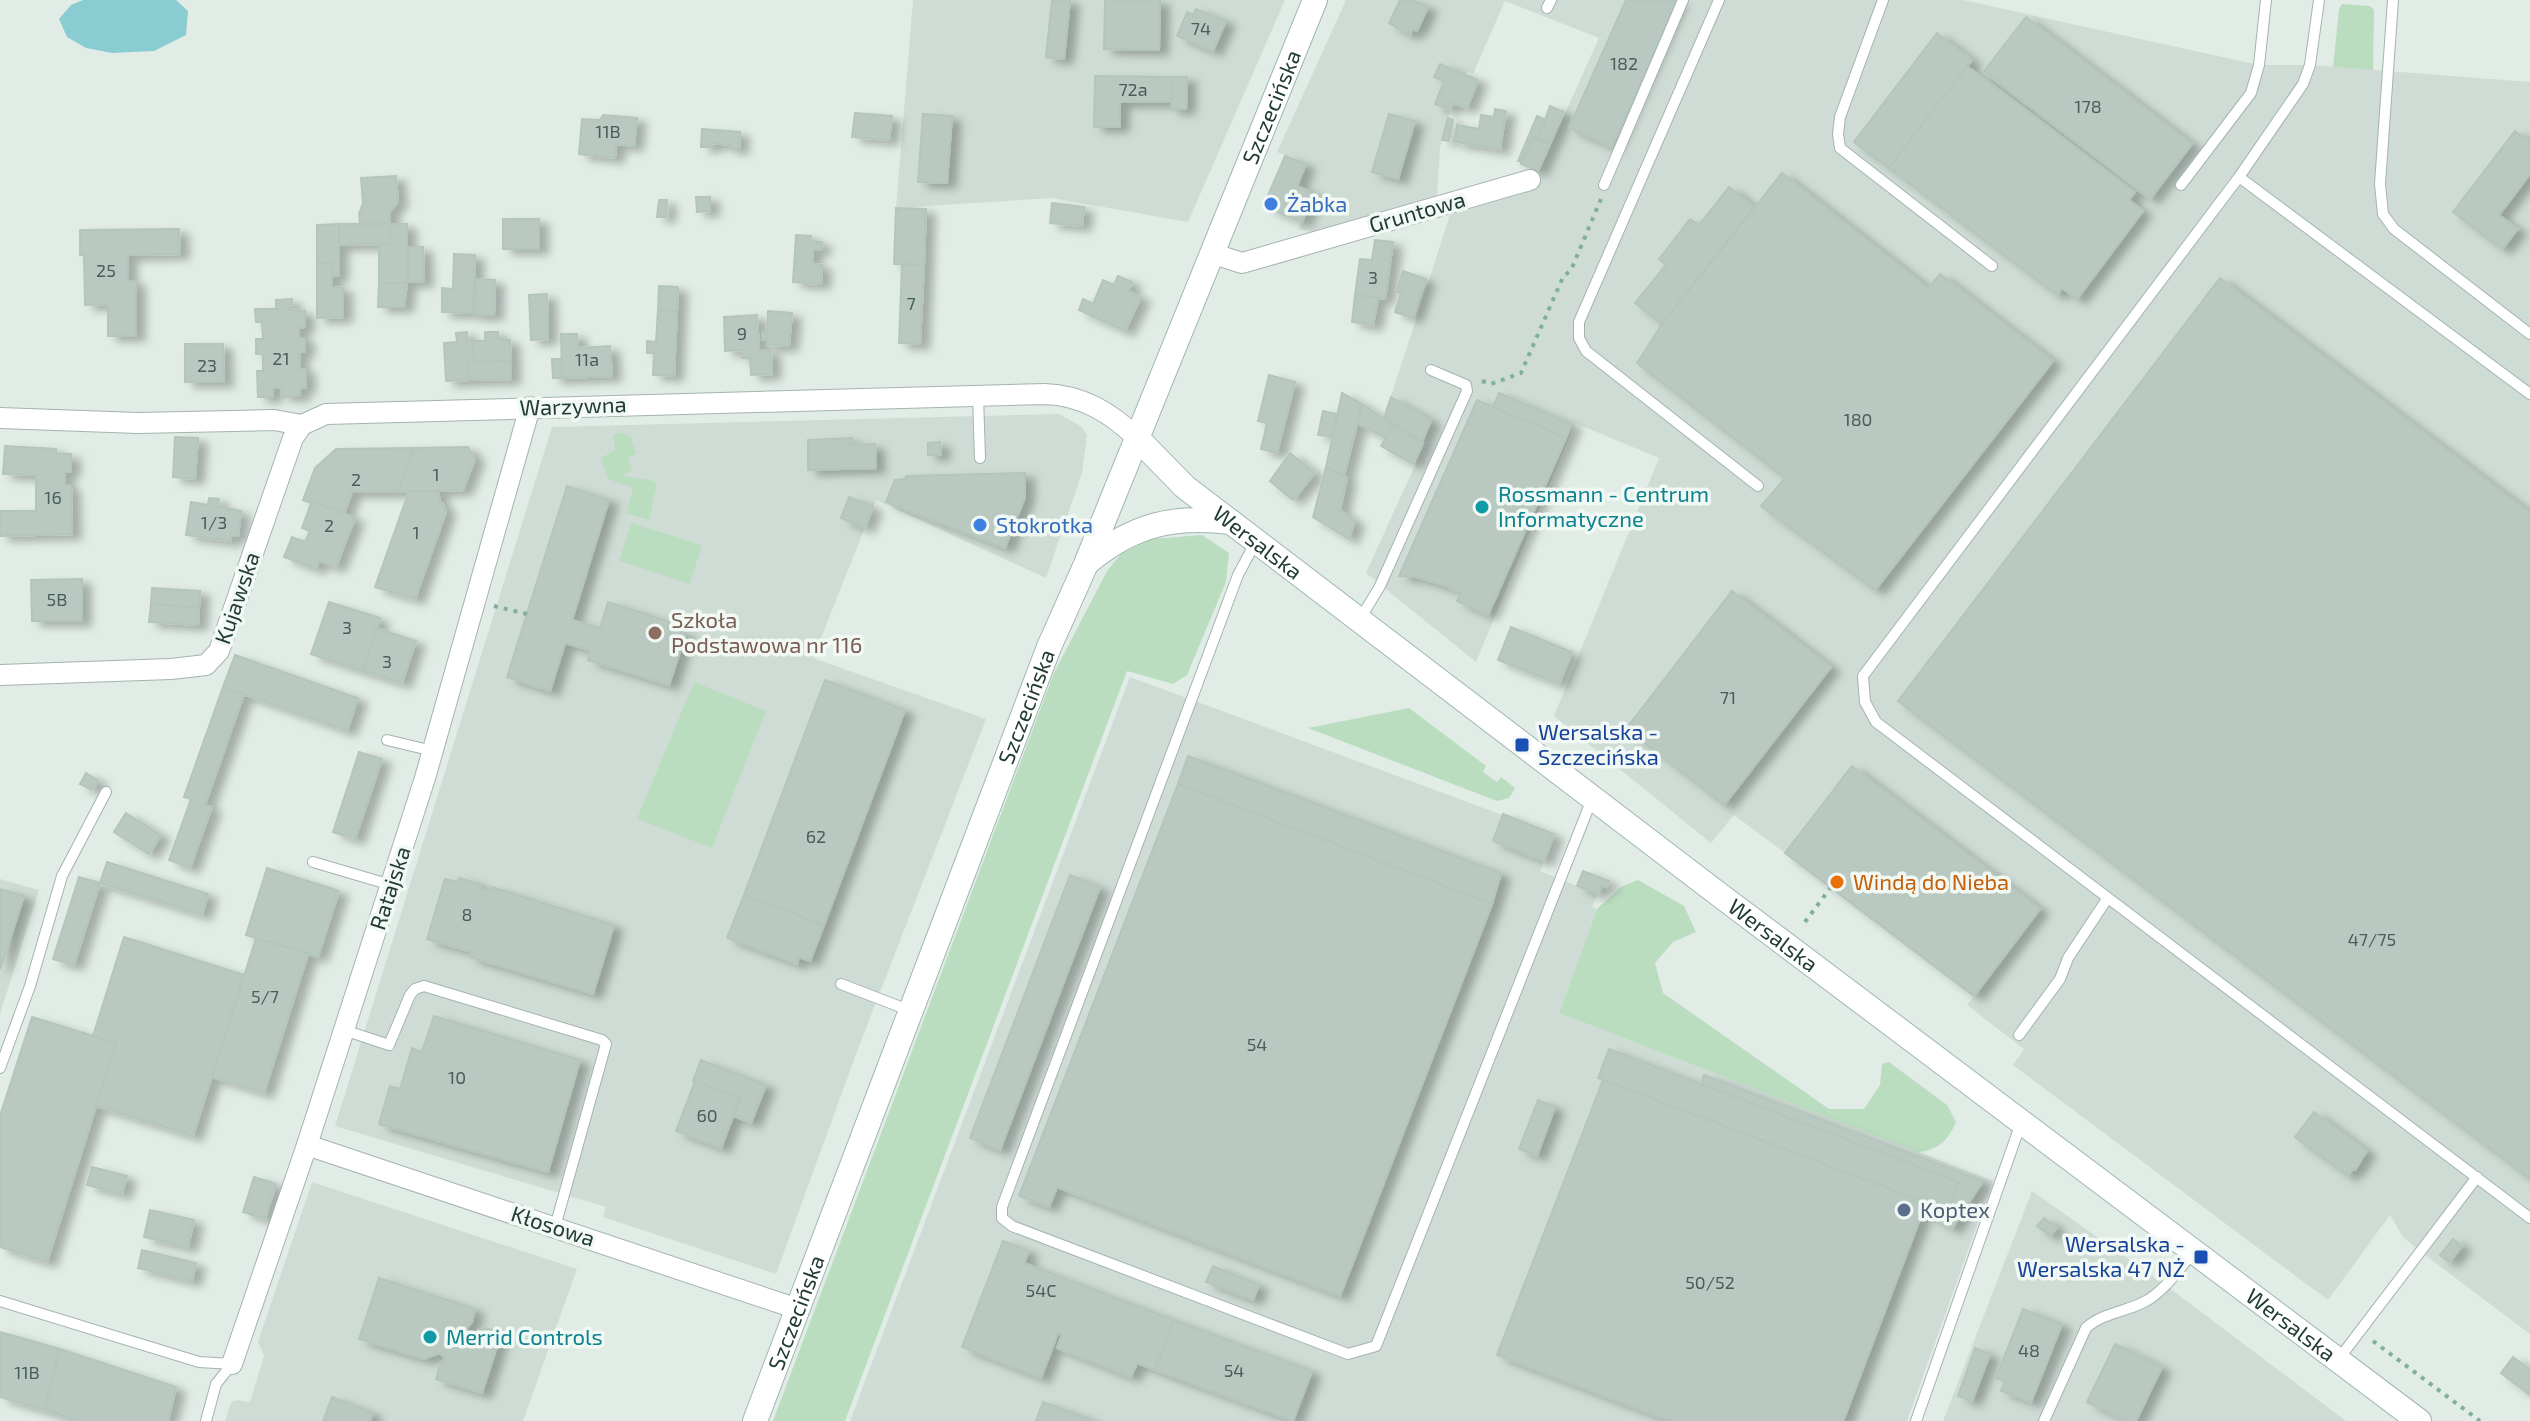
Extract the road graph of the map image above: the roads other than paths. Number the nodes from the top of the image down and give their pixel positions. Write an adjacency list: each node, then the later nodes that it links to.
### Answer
1 (1315, 0): 12 (street, Szczecińska)
2 (1683, 0): 10 (lane)
3 (1719, 0): 23 (lane)
4 (1883, 0): 13 (lane)
5 (2266, 0): 11 (lane)
6 (2319, 0): 8 (lane)
7 (2393, 0): 14 (lane)
8 (2239, 177): 16 (lane); 35 (lane)
9 (1530, 180): 12 (street, Gruntowa)
10 (1604, 185)
11 (2181, 185)
12 (1211, 253): 21 (street, Szczecińska)
13 (1992, 266)
14 (2530, 334)
15 (1431, 370): 27 (lane)
16 (2530, 394)
17 (978, 395): 18 (street, Warzywna); 21 (street, Warzywna); 22 (lane)
18 (530, 407): 20 (street, Warzywna); 30 (street, Ratajska)
19 (0, 418): 20 (street, Warzywna)
20 (302, 425): 28 (street, Kujawska)
21 (1137, 438): 24 (street, Wersalska); 26 (street, Szczecińska)
22 (980, 458)
23 (1758, 486)
24 (1231, 522): 25 (street, Wersalska); 26 (street)
25 (1266, 548): 27 (street, Wersalska); 32 (lane)
26 (1086, 564): 37 (street, Szczecińska)
27 (1360, 619): 32 (street, Wersalska)
28 (0, 675)
29 (387, 740): 30 (lane)
30 (433, 751): 34 (street, Ratajska)
31 (106, 792): 40 (lane)
32 (1592, 799): 41 (street, Wersalska)
33 (313, 862): 34 (lane)
34 (391, 885): 38 (street, Ratajska)
35 (2107, 899): 39 (lane); 43 (lane)
36 (841, 984): 37 (lane)
37 (911, 1011): 48 (street, Szczecińska)
38 (344, 1030): 42 (street, Ratajska); 45 (lane)
39 (2019, 1035)
40 (0, 1068)
41 (2021, 1123): 46 (street, Wersalska); 53 (lane)
42 (307, 1145): 45 (street, Kłosowa); 50 (street, Ratajska)
43 (2477, 1177): 44 (lane); 49 (lane)
44 (2530, 1218)
45 (555, 1227): 48 (street, Kłosowa)
46 (2194, 1251): 49 (street, Wersalska); 54 (lane)
47 (0, 1301): 50 (lane)
48 (798, 1309): 52 (street, Szczecińska)
49 (2338, 1360): 55 (street, Wersalska)
50 (232, 1364): 51 (lane)
51 (206, 1421)
52 (755, 1421)
53 (1916, 1421)
54 (2044, 1421)
55 (2419, 1421)

